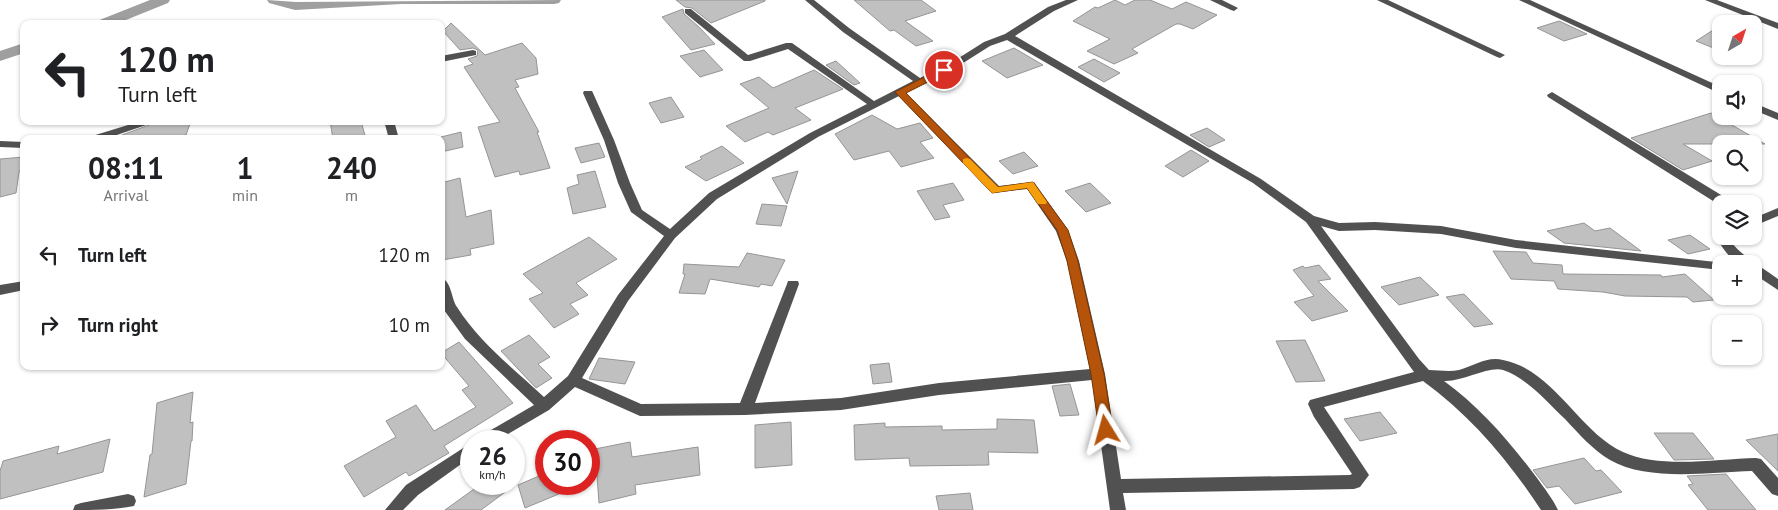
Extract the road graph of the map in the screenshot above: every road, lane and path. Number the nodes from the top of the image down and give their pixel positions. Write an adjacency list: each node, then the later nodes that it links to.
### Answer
1 (809, 0): 15 (street)
2 (1074, 0): 7 (street)
3 (1214, 0): 8 (street)
4 (1381, 0): 13 (street)
5 (1523, 0): 16 (street)
6 (1709, 0): 10 (street)
7 (1052, 5): 11 (street)
8 (1234, 8)
9 (688, 11): 20 (street)
10 (1778, 26)
11 (1008, 36): 15 (street); 30 (street)
12 (473, 53): 14 (street)
13 (1500, 55)
14 (445, 58)
15 (920, 82): 17 (street)
16 (1712, 87)
17 (900, 92): 20 (street); 41 (street)
18 (588, 93): 31 (street)
19 (1552, 95): 27 (street)
20 (874, 105): 31 (street)
21 (1762, 110): 22 (street)
22 (1778, 117)
23 (140, 125): 24 (street)
24 (106, 135)
25 (0, 144): 26 (street)
26 (20, 144)
27 (1713, 195)
28 (1778, 212): 29 (street)
29 (1762, 218)
30 (1310, 219): 34 (street); 42 (street)
31 (671, 235): 43 (street)
32 (1727, 245): 33 (street)
33 (1737, 255)
34 (1712, 265)
35 (1762, 274): 38 (street)
36 (793, 284): 45 (street)
37 (20, 286): 39 (street)
38 (1778, 286)
39 (0, 290)
40 (445, 294): 44 (street)
41 (1098, 374): 45 (street); 48 (street)
42 (1425, 375): 48 (street); 49 (street); 54 (street)
43 (573, 380): 44 (street); 45 (street)
44 (544, 406): 46 (street)
45 (745, 409)
46 (503, 430)
47 (460, 457): 52 (street)
48 (1114, 486): 53 (street)
49 (1778, 489)
50 (128, 501): 51 (street)
51 (81, 510)
52 (393, 510)
53 (1118, 510)
54 (1550, 510)

